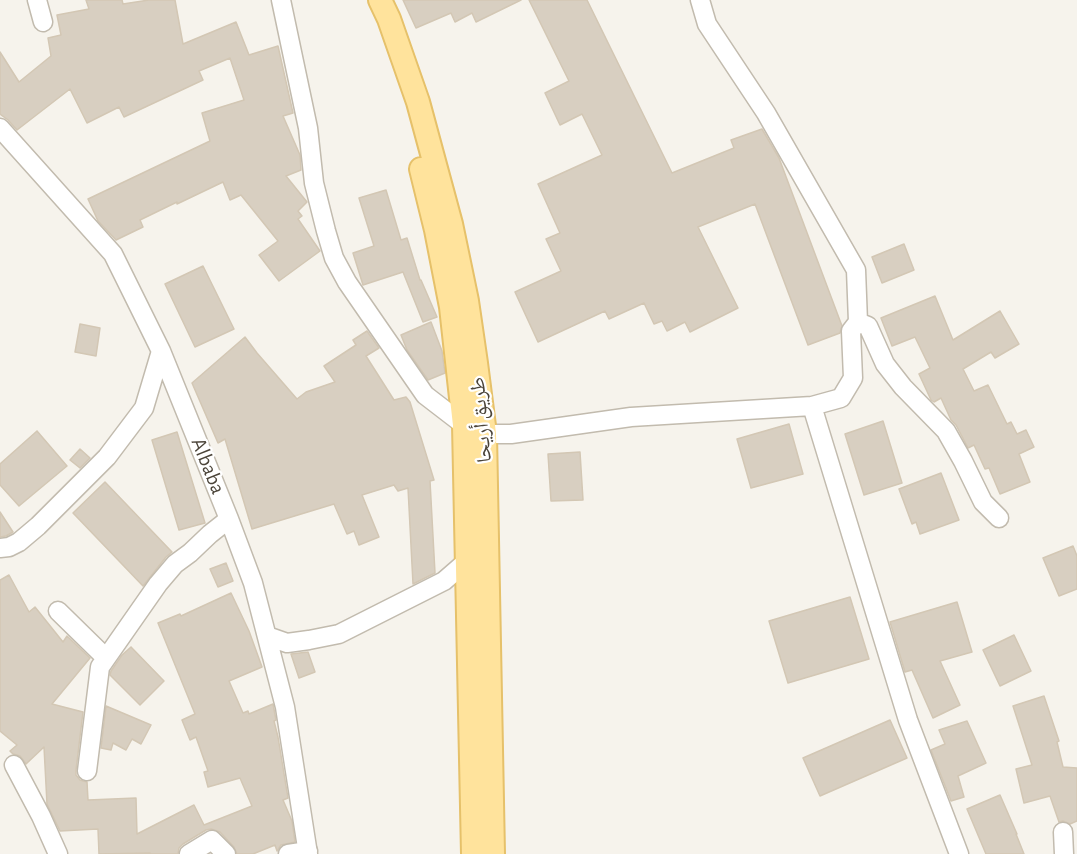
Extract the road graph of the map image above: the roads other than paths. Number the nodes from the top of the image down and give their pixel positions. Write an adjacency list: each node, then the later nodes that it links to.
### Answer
1 (37, 0): 6 (street)
2 (281, 0): 11 (street)
3 (364, 0): 11 (main road, طريق أريحا)
4 (380, 0): 12 (main road, طريق أريحا)
5 (700, 0): 8 (street)
6 (43, 22)
7 (0, 128): 9 (street, Albaba)
8 (858, 322): 10 (street); 13 (street)
9 (161, 351): 14 (street, Albaba); 15 (street)
10 (812, 406): 12 (street); 30 (street)
11 (464, 425): 12 (street); 16 (main road, طريق أريحا)
12 (485, 434): 29 (main road, طريق أريحا)
13 (999, 518)
14 (230, 519): 18 (street, Albaba); 19 (street)
15 (0, 548)
16 (466, 561): 18 (street); 28 (main road, طريق أريحا)
17 (58, 611): 19 (street)
18 (267, 636): 23 (street, Albaba)
19 (106, 658): 21 (street)
20 (14, 765): 24 (street)
21 (87, 771)
22 (1063, 832): 31 (street)
23 (308, 852): 27 (street)
24 (58, 854)
25 (189, 854): 26 (street)
26 (226, 854)
27 (288, 854)
28 (472, 854)
29 (493, 854)
30 (959, 854)
31 (1064, 854)

